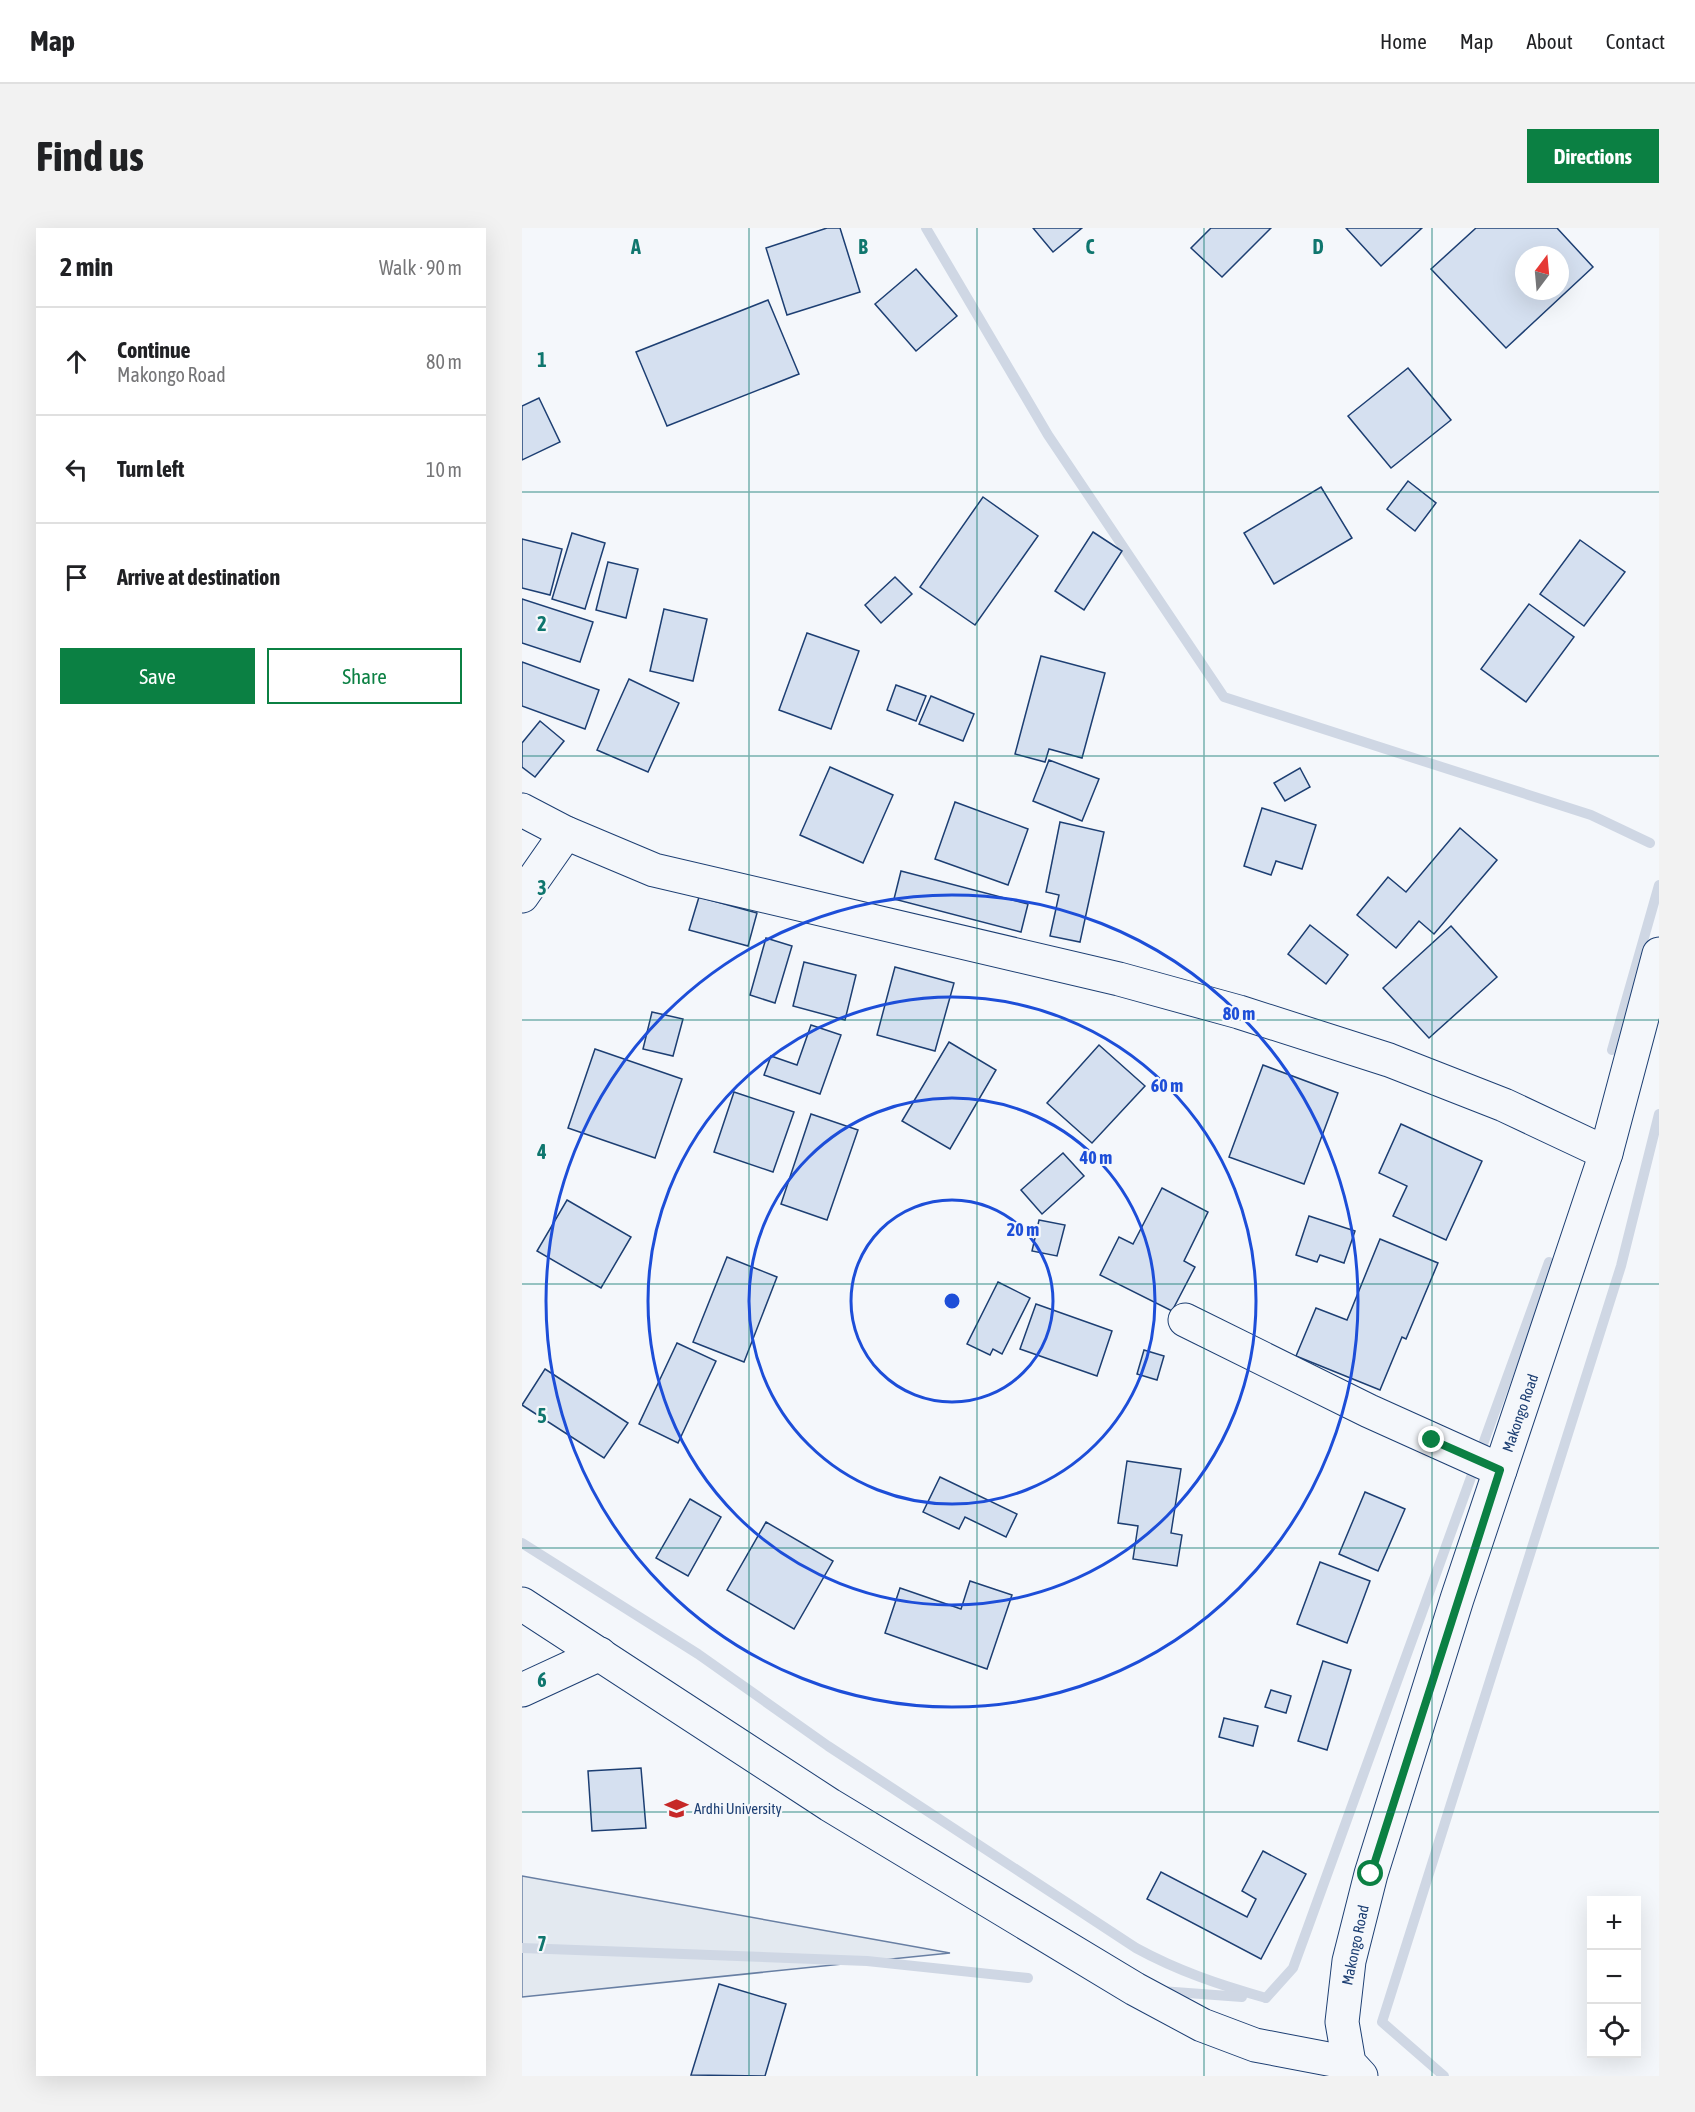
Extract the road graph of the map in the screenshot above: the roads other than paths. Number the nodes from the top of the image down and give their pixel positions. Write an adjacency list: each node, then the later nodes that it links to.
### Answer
1 (522, 810): 2 (street)
2 (566, 833): 3 (street); 5 (street)
3 (522, 896)
4 (1659, 954): 5 (street, Makongo Road)
5 (1606, 1153): 7 (street, Makongo Road)
6 (1185, 1320): 7 (street)
7 (1500, 1470): 11 (street, Makongo Road)
8 (522, 1604): 9 (street)
9 (600, 1654): 10 (street); 11 (street)
10 (522, 1690)
11 (1355, 2070)

